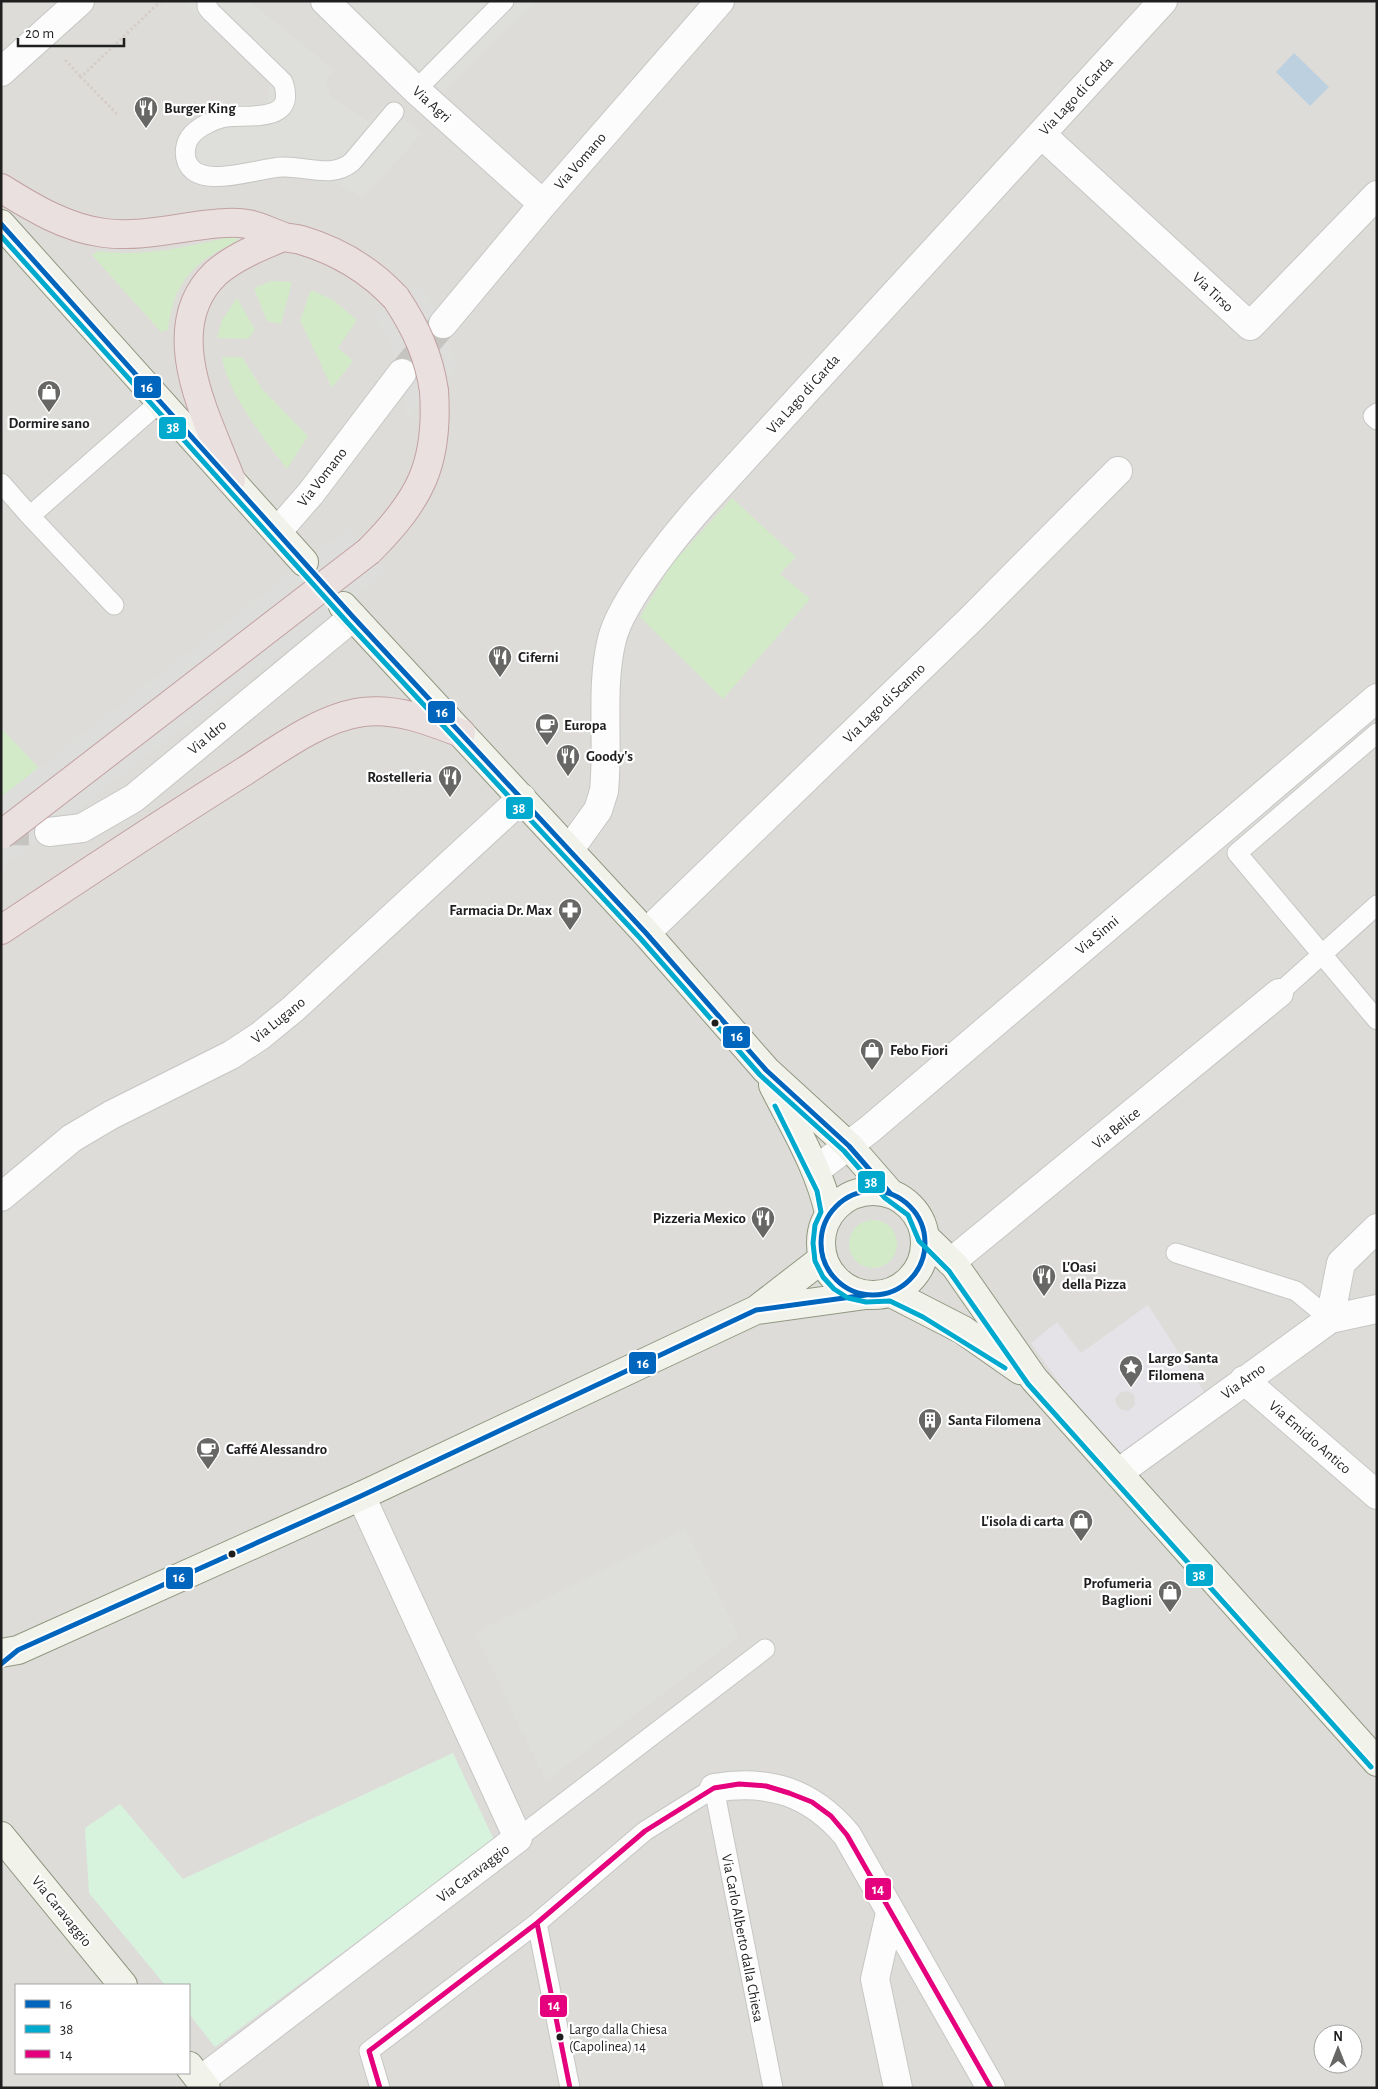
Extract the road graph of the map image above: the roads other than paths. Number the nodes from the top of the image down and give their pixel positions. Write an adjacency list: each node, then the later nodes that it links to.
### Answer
1 (80, 1): 7 (street)
2 (207, 1): 9 (lane)
3 (325, 1): 8 (street, Via Agri)
4 (504, 1): 8 (lane)
5 (720, 1): 13 (street, Via Vomano)
6 (1163, 1): 10 (street, Via Lago di Garda)
7 (1, 72)
8 (416, 90): 13 (street, Via Agri)
9 (394, 112)
10 (1041, 134): 12 (street, Via Tirso); 35 (street, Via Lago di Garda)
11 (1, 188): 15 (highway)
12 (1377, 195)
13 (543, 204): 16 (street, Via Vomano)
14 (1, 224): 18 (main road)
15 (283, 237): 22 (highway); 34 (highway, bridge)
16 (443, 324)
17 (402, 373): 25 (street, Via Vomano)
18 (161, 401): 22 (main road); 24 (lane)
19 (1377, 413): 20 (lane)
20 (1377, 420)
21 (1118, 471): 38 (street, Via Lago di Scanno)
22 (231, 480): 25 (main road)
23 (1, 483): 24 (lane)
24 (30, 516): 27 (lane)
25 (277, 532): 26 (main road)
26 (304, 562)
27 (114, 605)
28 (348, 612): 30 (main road); 33 (street, Via Idro)
29 (1377, 698): 43 (street, Via Sinni)
30 (461, 733): 32 (main road); 37 (highway)
31 (1377, 733): 39 (lane)
32 (522, 798): 35 (main road); 46 (street, Via Lugano)
33 (49, 832)
34 (1, 835)
35 (570, 849): 38 (main road)
36 (1377, 905): 39 (lane)
37 (1, 930)
38 (646, 933): 42 (main road)
39 (1323, 955): 40 (lane); 41 (lane)
40 (1280, 993): 52 (street, Via Belice)
41 (1377, 1020)
42 (766, 1070): 43 (main road); 44 (main road)
43 (849, 1146): 44 (street, Via Sinni); 45 (main road)
44 (816, 1170): 47 (main road)
45 (890, 1193): 47 (main road); 49 (main road)
46 (1, 1197)
47 (829, 1213): 51 (main road)
48 (1377, 1228): 56 (street)
49 (925, 1237): 52 (main road); 53 (main road)
50 (1176, 1253): 56 (lane)
51 (822, 1259): 53 (main road); 55 (main road)
52 (951, 1262): 57 (main road)
53 (878, 1294): 55 (main road); 57 (main road)
54 (1377, 1309): 56 (street, Via Arno)
55 (756, 1310): 61 (main road)
56 (1330, 1319): 58 (street, Via Arno)
57 (1034, 1379): 59 (main road)
58 (1244, 1380): 59 (street, Via Arno); 60 (street, Via Emidio Antico)
59 (1118, 1473): 64 (main road)
60 (1377, 1495)
61 (361, 1496): 63 (main road); 67 (street, Via Caravaggio)
62 (765, 1649): 67 (lane)
63 (7, 1656)
64 (1377, 1762)
65 (714, 1788): 68 (street); 69 (lane); 74 (lane, Via Carlo Alberto dalla Chiesa)
66 (1, 1836): 70 (main road, Via Caravaggio)
67 (518, 1838): 71 (street, Via Caravaggio)
68 (890, 1913): 75 (street); 76 (street)
69 (537, 1923): 72 (lane); 73 (lane)
70 (122, 1984)
71 (199, 2078)
72 (380, 2088)
73 (570, 2088)
74 (773, 2088)
75 (898, 2088)
76 (992, 2088)

